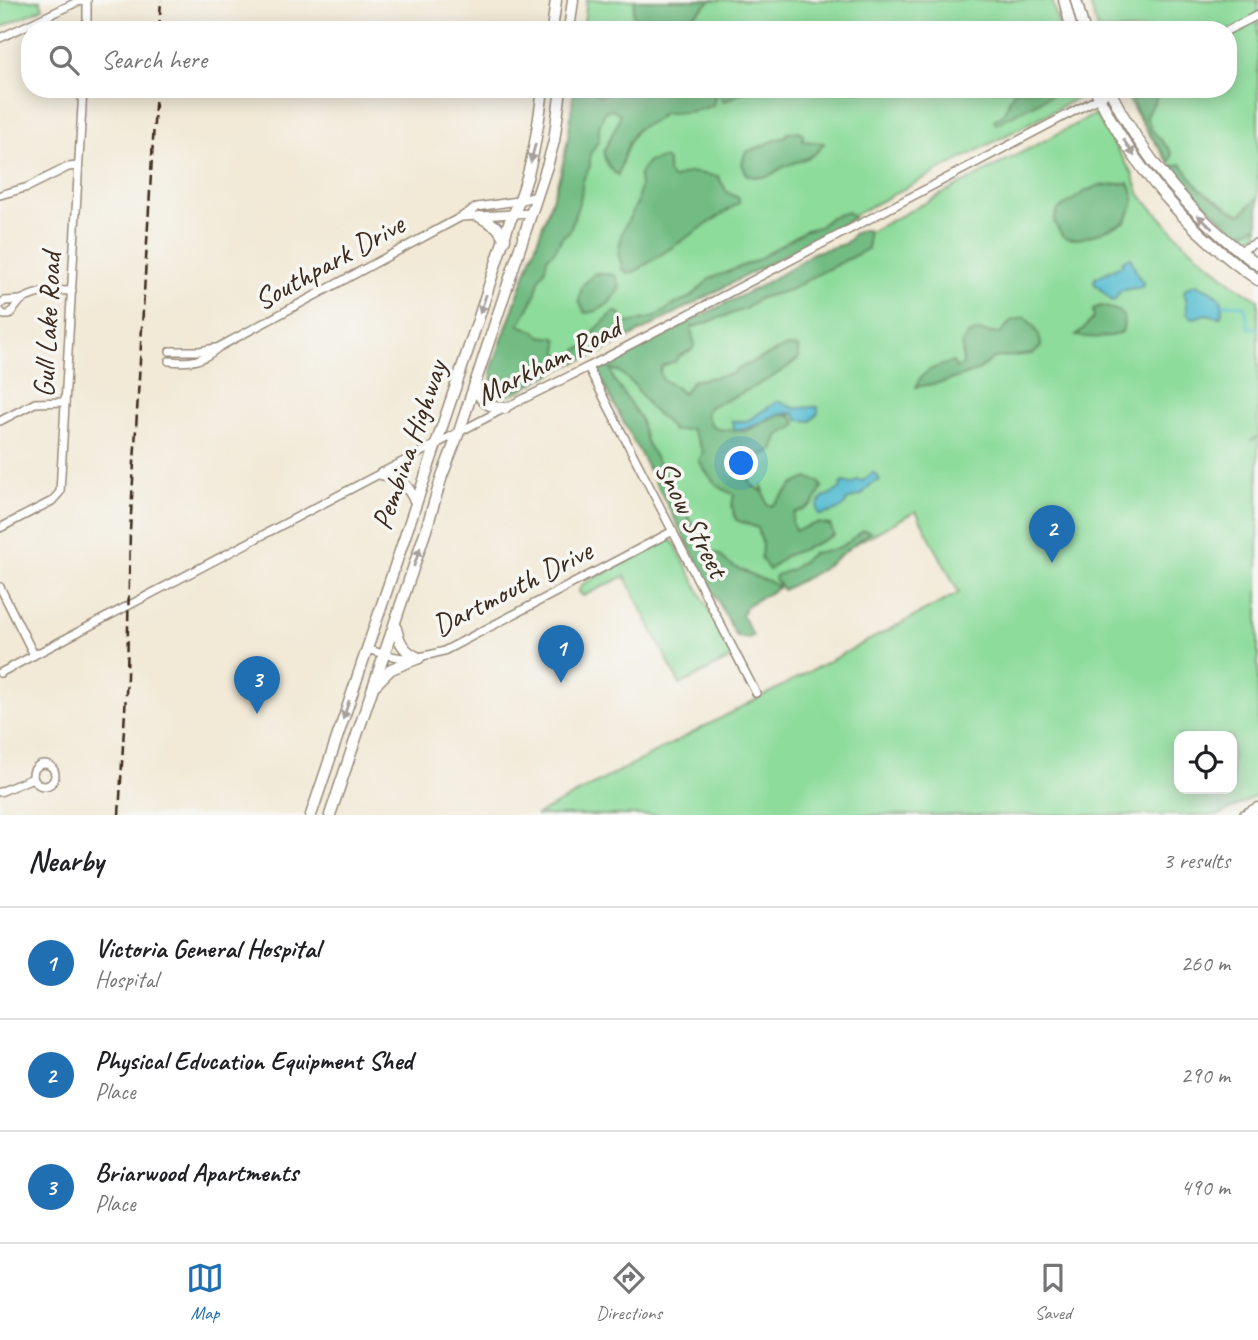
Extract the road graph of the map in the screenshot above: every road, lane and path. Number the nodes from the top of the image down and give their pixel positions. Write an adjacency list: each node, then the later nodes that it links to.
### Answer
1 (87, 0): 7 (street); 8 (street)
2 (556, 0): 9 (main road)
3 (573, 0): 10 (main road)
4 (1064, 0): 11 (main road)
5 (1076, 0): 12 (main road)
6 (1258, 15): 13 (street)
7 (36, 21)
8 (87, 21)
9 (553, 21)
10 (570, 21)
11 (1070, 21)
12 (1082, 21)
13 (1237, 26)
14 (21, 28): 15 (street)
15 (0, 38)
16 (82, 98): 22 (street, Gull Lake Road)
17 (542, 98): 25 (main road, Pembina Highway, one-way to 25)
18 (560, 98): 24 (main road, Pembina Highway)
19 (1090, 98): 42 (street, Markham Road)
20 (1099, 98): 34 (main road, one-way to 34)
21 (1115, 98): 32 (main road, one-way to 21)
22 (78, 166): 23 (street); 35 (street, Gull Lake Road)
23 (0, 195)
24 (537, 196): 25 (street, Southpark Drive); 26 (main road, Pembina Highway)
25 (518, 201): 27 (main road, Pembina Highway); 29 (street, Southpark Drive)
26 (532, 213): 27 (street, Southpark Drive); 43 (main road, Pembina Highway)
27 (513, 214): 28 (street, Southpark Drive); 30 (main road, Pembina Highway)
28 (480, 217): 29 (street, Southpark Drive); 30 (main road)
29 (461, 218): 39 (street, Southpark Drive)
30 (505, 239): 48 (main road, Pembina Highway, one-way to 48)
31 (1258, 242): 32 (street)
32 (1239, 251): 33 (main road)
33 (1258, 265)
34 (1258, 279)
35 (72, 291): 36 (street); 44 (street, Gull Lake Road)
36 (21, 300): 37 (street); 38 (street)
37 (0, 305)
38 (0, 311)
39 (219, 347): 40 (street, Southpark Drive); 41 (street, Southpark Drive)
40 (170, 351)
41 (169, 361)
42 (588, 367): 45 (street, Markham Road); 52 (street, Snow Street)
43 (475, 383): 45 (main road); 47 (main road, Pembina Highway)
44 (65, 402): 46 (street); 51 (street, Gull Lake Road)
45 (505, 408): 47 (street, Markham Road)
46 (0, 421)
47 (459, 432): 48 (street, Markham Road); 54 (main road, Pembina Highway, one-way to 47)
48 (435, 445): 49 (street, Markham Road); 50 (main road, Pembina Highway)
49 (381, 474): 50 (main road); 57 (street, Markham Road)
50 (416, 502): 55 (main road, Pembina Highway)
51 (0, 528)
52 (673, 531): 58 (street, Dartmouth Drive); 61 (street, Snow Street)
53 (0, 587): 57 (street)
54 (395, 622): 56 (main road, Pembina Highway); 58 (main road)
55 (367, 649): 56 (street, Dartmouth Drive); 62 (main road, Pembina Highway, one-way to 62)
56 (384, 654): 58 (street, Dartmouth Drive); 60 (main road, Pembina Highway)
57 (34, 655): 59 (street, Markham Road)
58 (419, 658): 60 (main road)
59 (0, 673)
60 (373, 688): 64 (main road, Pembina Highway)
61 (756, 693)
62 (326, 772): 64 (main road); 67 (main road, Pembina Highway)
63 (33, 778): 65 (street)
64 (342, 779): 68 (main road, Pembina Highway)
65 (0, 792)
66 (1258, 808): 69 (main road)
67 (311, 815)
68 (330, 815)
69 (1245, 815)

